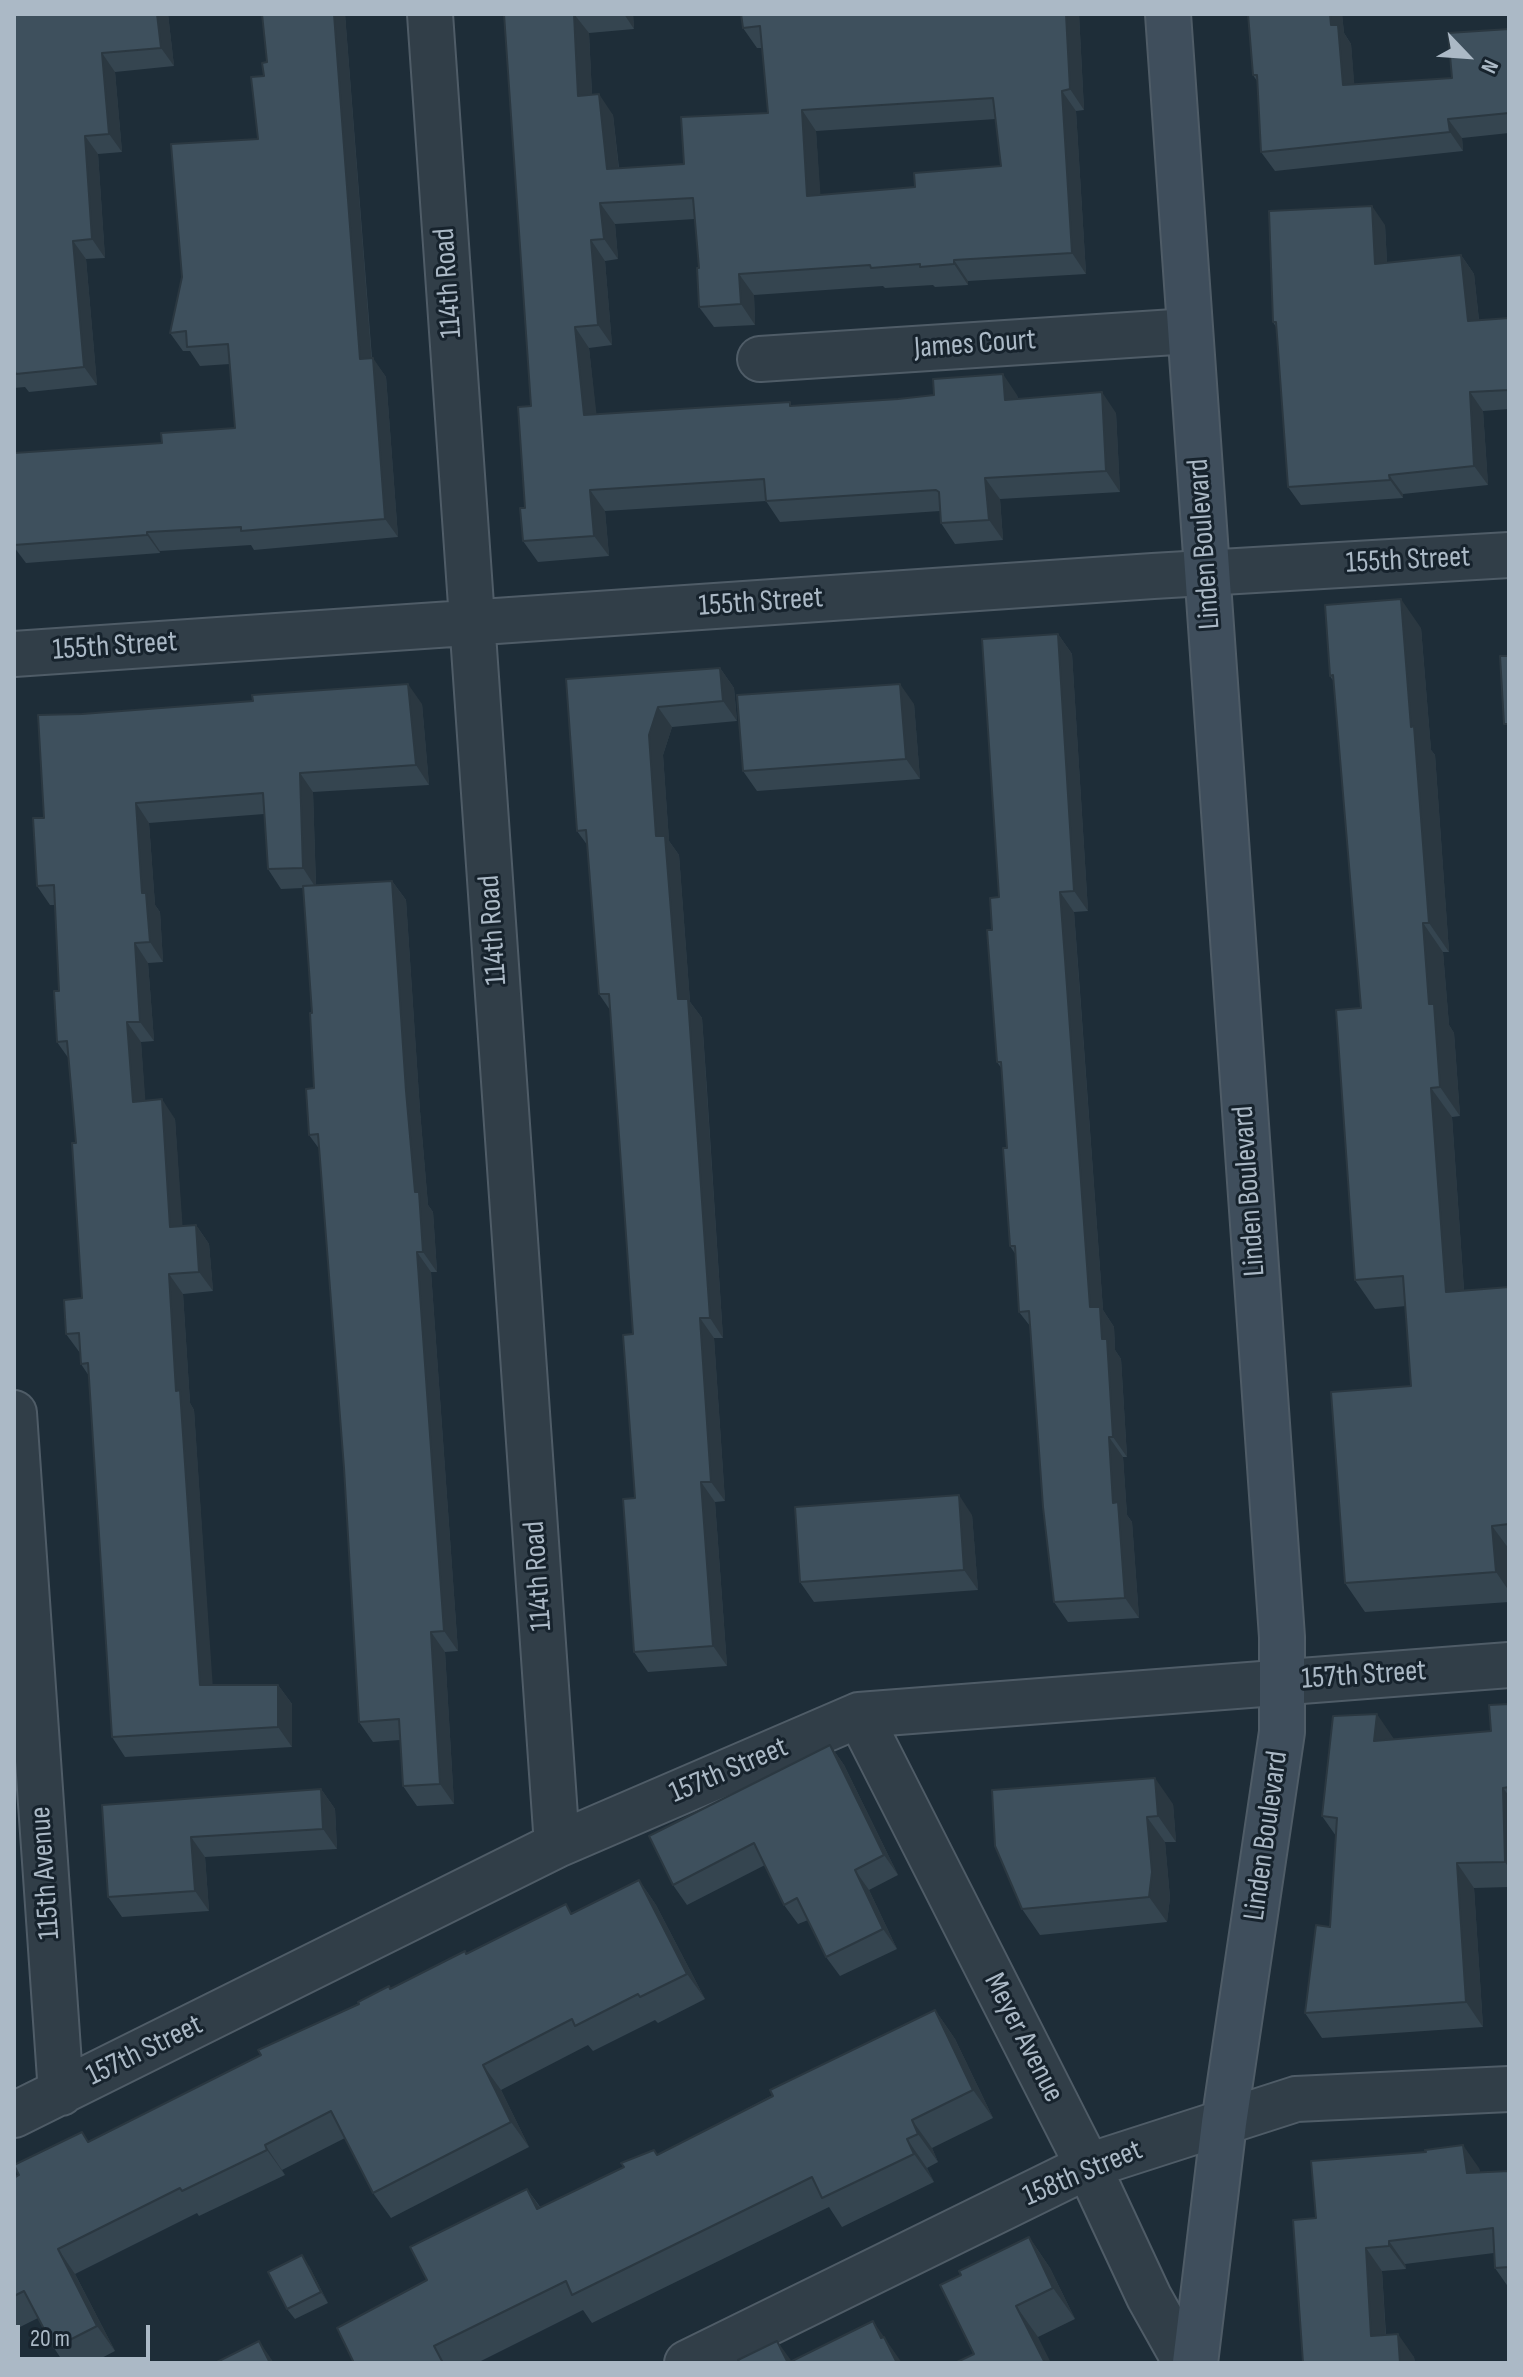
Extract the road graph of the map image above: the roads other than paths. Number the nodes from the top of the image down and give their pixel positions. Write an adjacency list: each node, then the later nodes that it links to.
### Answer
1 (430, 14): 7 (street, 114th Road)
2 (1168, 14): 3 (main road, Linden Boulevard)
3 (1190, 331): 4 (street, James Court); 6 (main road, Linden Boulevard)
4 (760, 359)
5 (1509, 555): 6 (street, 155th Street)
6 (1208, 573): 7 (street, 155th Street); 11 (main road, Linden Boulevard)
7 (473, 622): 8 (street, 155th Street); 13 (street, 114th Road)
8 (14, 654)
9 (14, 1413): 15 (street, 115th Avenue)
10 (1509, 1665): 11 (street, 157th Street)
11 (1282, 1682): 12 (street, 157th Street); 17 (main road, Linden Boulevard)
12 (859, 1715): 13 (street, 157th Street); 18 (street, Meyer Avenue)
13 (557, 1845): 15 (street, 157th Street)
14 (1509, 2089): 17 (street, 158th Street)
15 (61, 2093): 16 (street, 157th Street)
16 (14, 2115)
17 (1224, 2123): 18 (street, 158th Street); 21 (main road, Linden Boulevard)
18 (1088, 2166): 19 (street, 158th Street); 20 (street, Meyer Avenue)
19 (687, 2363)
20 (1186, 2363)
21 (1195, 2363)

